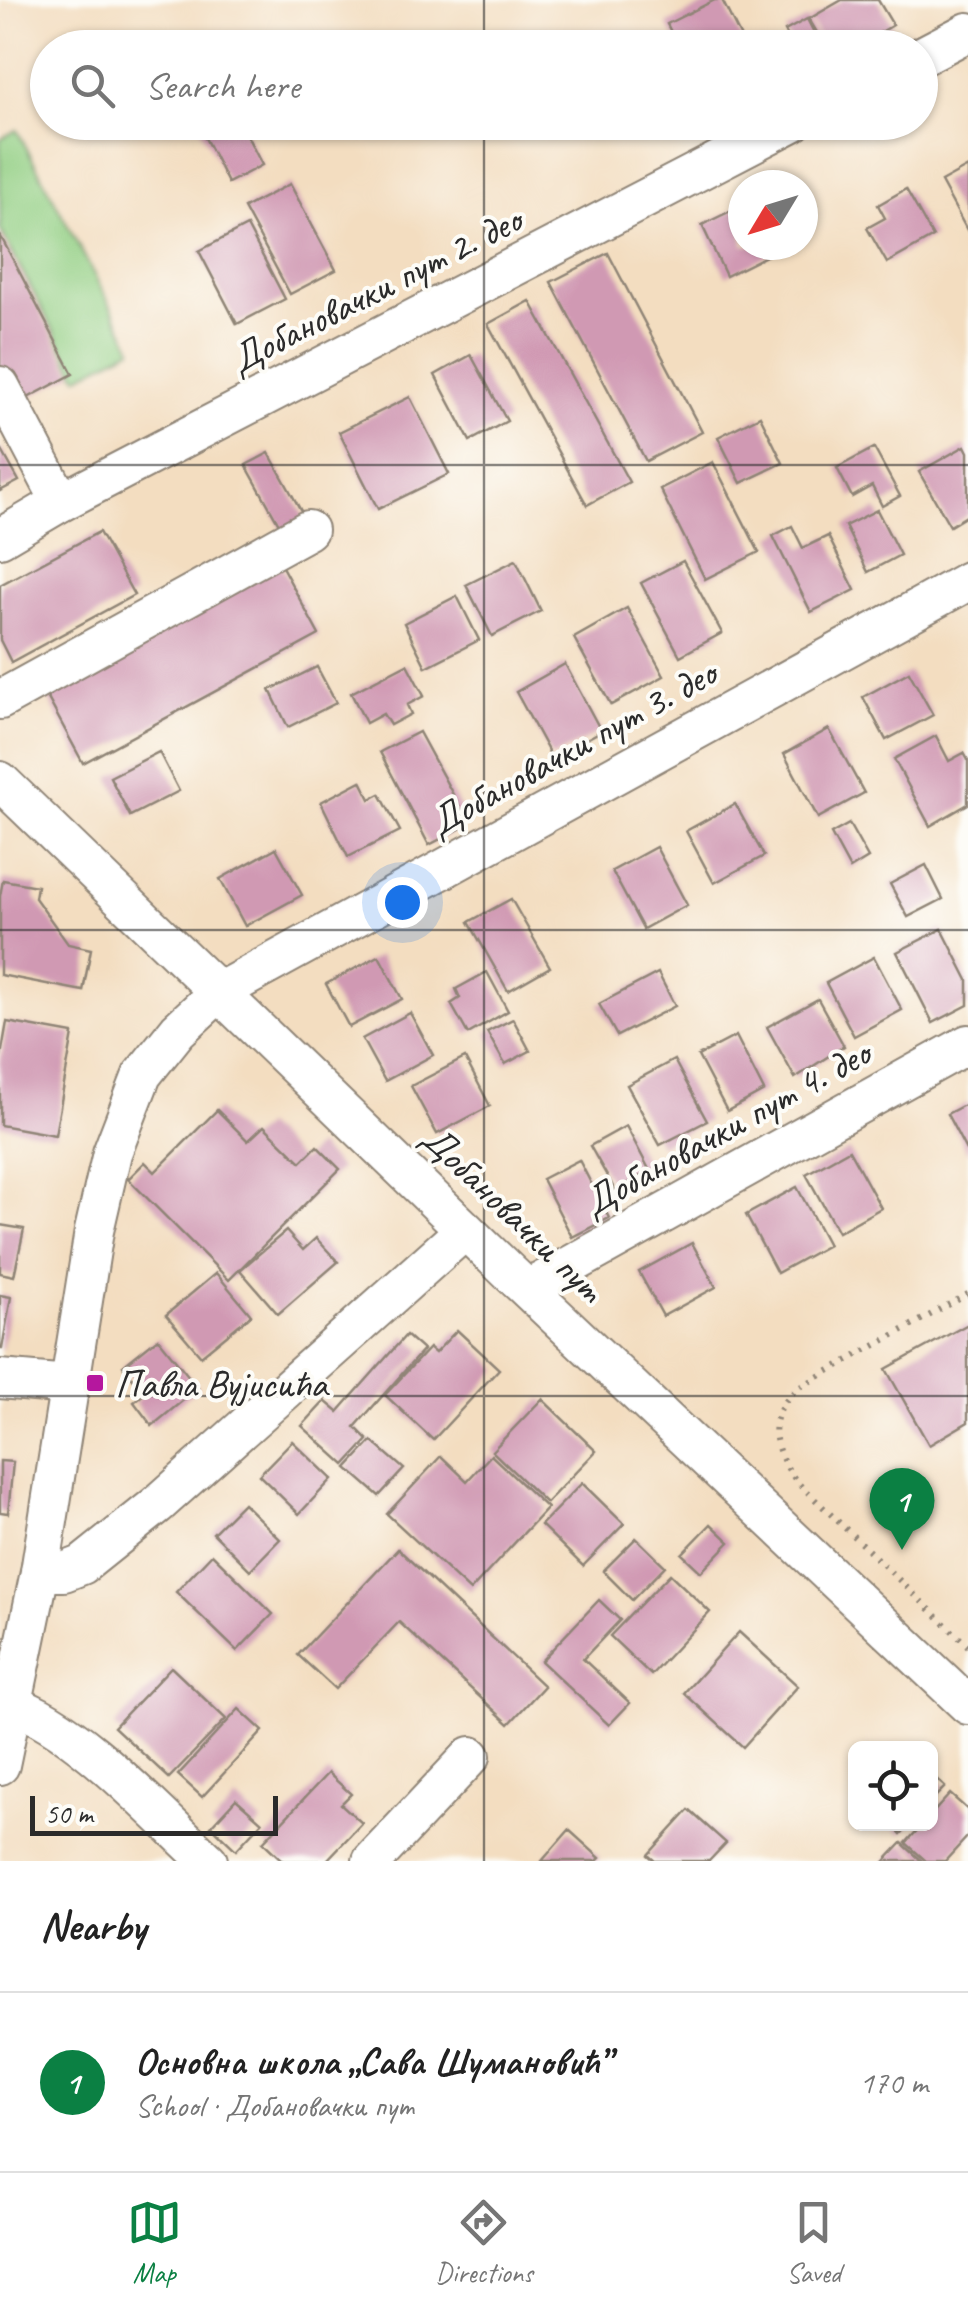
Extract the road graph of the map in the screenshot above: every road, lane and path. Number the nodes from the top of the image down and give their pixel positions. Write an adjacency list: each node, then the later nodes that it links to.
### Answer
1 (968, 32): 2 (street)
2 (938, 47)
3 (759, 140): 5 (street, Добановачки пут 2. део)
4 (0, 386): 5 (street)
5 (61, 502): 7 (street, Добановачки пут 2. део)
6 (308, 530): 9 (street)
7 (0, 538)
8 (968, 581): 11 (street, Добановачки пут 3. део)
9 (0, 700)
10 (0, 780): 11 (street, Добановачки пут)
11 (219, 992): 13 (street, Добановачки пут); 17 (street)
12 (968, 1044): 14 (street, Добановачки пут 4. део)
13 (466, 1230): 14 (street, Добановачки пут); 18 (street)
14 (528, 1289): 20 (street, Добановачки пут)
15 (968, 1294): 19 (path)
16 (0, 1379): 17 (street)
17 (69, 1384): 18 (street)
18 (40, 1572): 21 (street)
19 (968, 1646)
20 (968, 1705)
21 (4, 1737): 23 (street)
22 (471, 1756): 24 (street)
23 (208, 1861)
24 (372, 1861)

